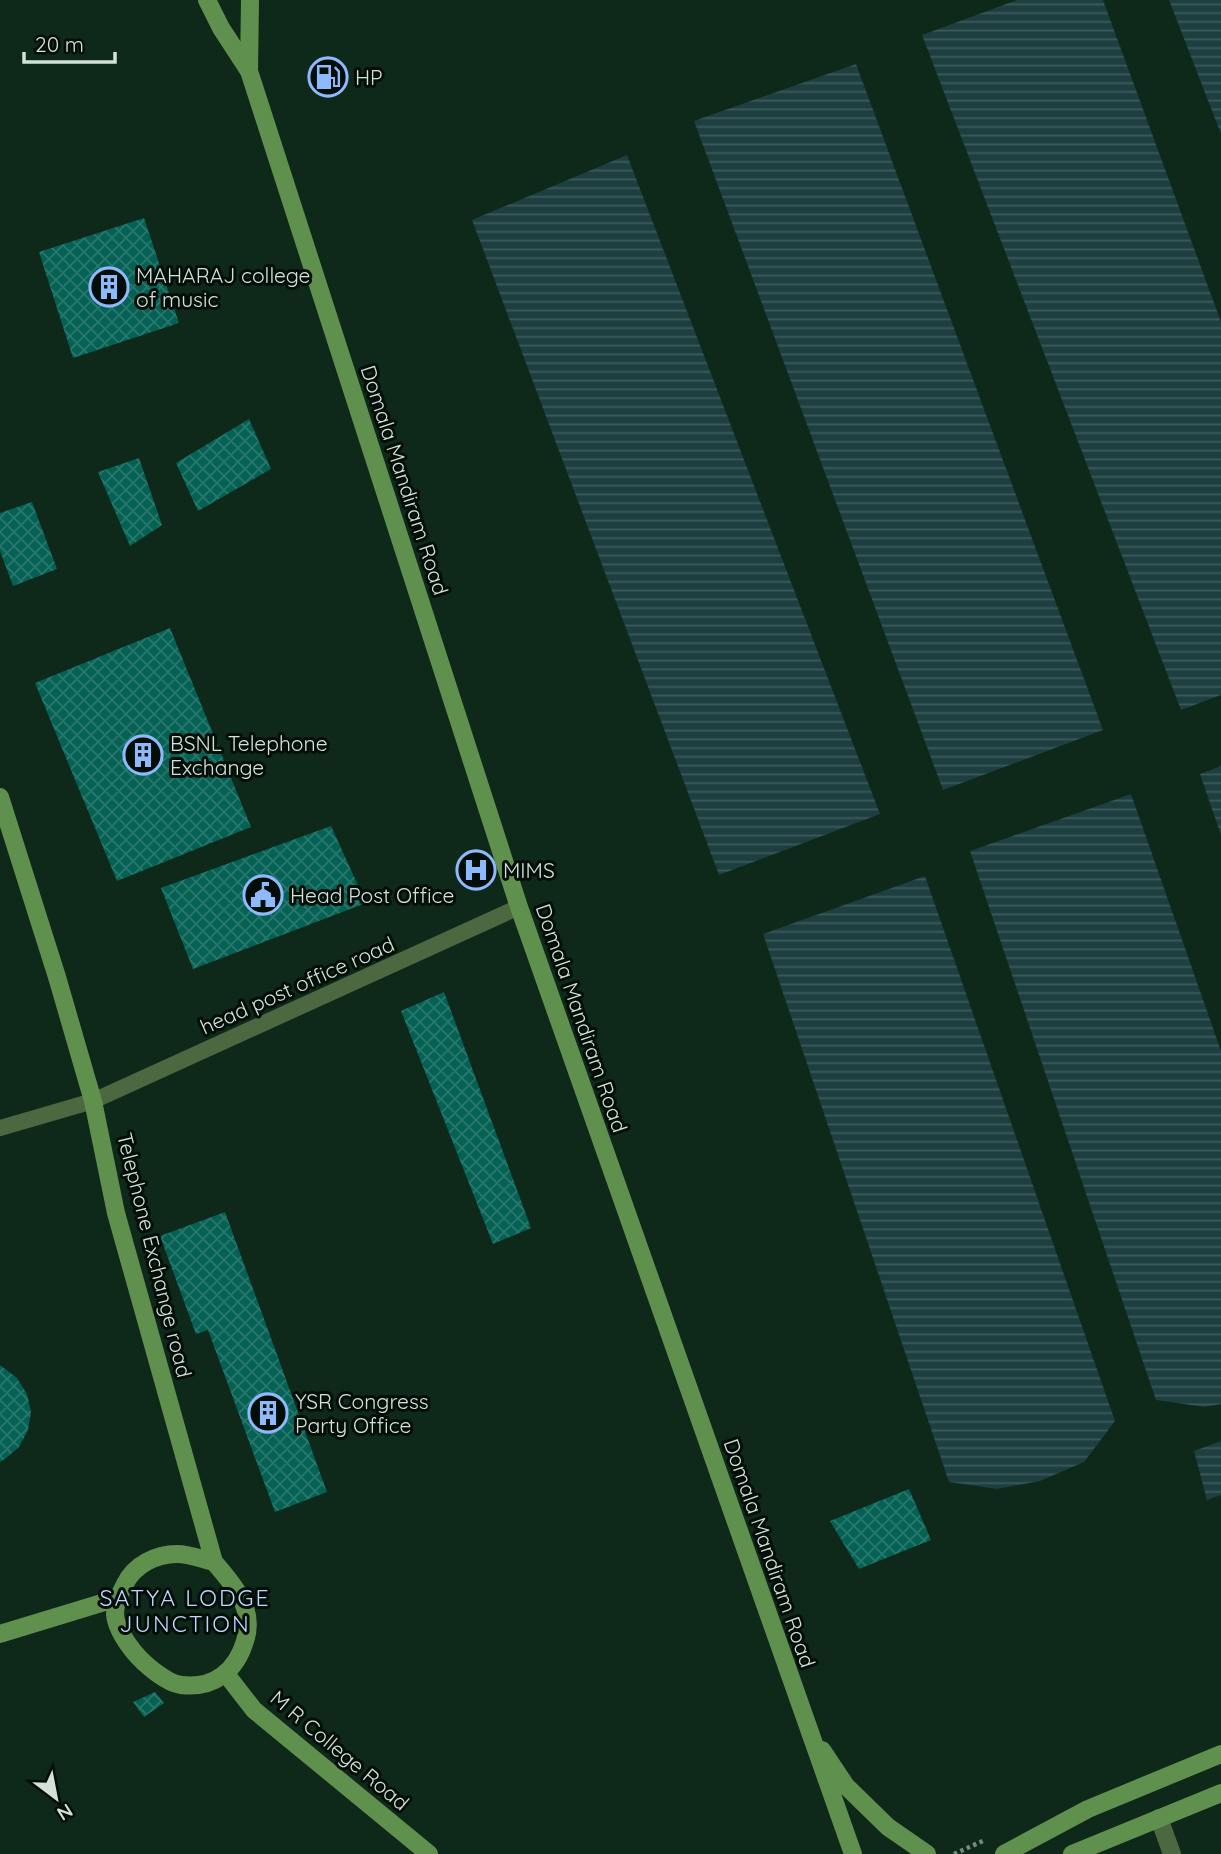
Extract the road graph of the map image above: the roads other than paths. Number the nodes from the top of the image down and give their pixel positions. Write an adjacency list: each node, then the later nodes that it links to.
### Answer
1 (207, 0): 3 (street)
2 (250, 0): 3 (street)
3 (249, 71): 5 (street, Domala Mandiram Road)
4 (0, 797): 6 (street, Telephone Exchange road)
5 (519, 907): 6 (lane, head post office road); 12 (street, Domala Mandiram Road)
6 (93, 1101): 7 (lane, head post office road); 8 (street, Telephone Exchange road)
7 (0, 1128)
8 (214, 1562): 9 (street); 11 (street, Telephone Exchange road)
9 (118, 1598): 10 (street); 11 (street)
10 (0, 1634)
11 (226, 1674): 16 (street, M R College Road)
12 (808, 1730): 17 (street, Domala Mandiram Road); 18 (street)
13 (1221, 1754): 19 (street)
14 (1221, 1793): 15 (street)
15 (1159, 1818): 20 (street); 21 (street)
16 (429, 1854)
17 (852, 1854)
18 (927, 1854)
19 (1004, 1854)
20 (1072, 1854)
21 (1172, 1854)

